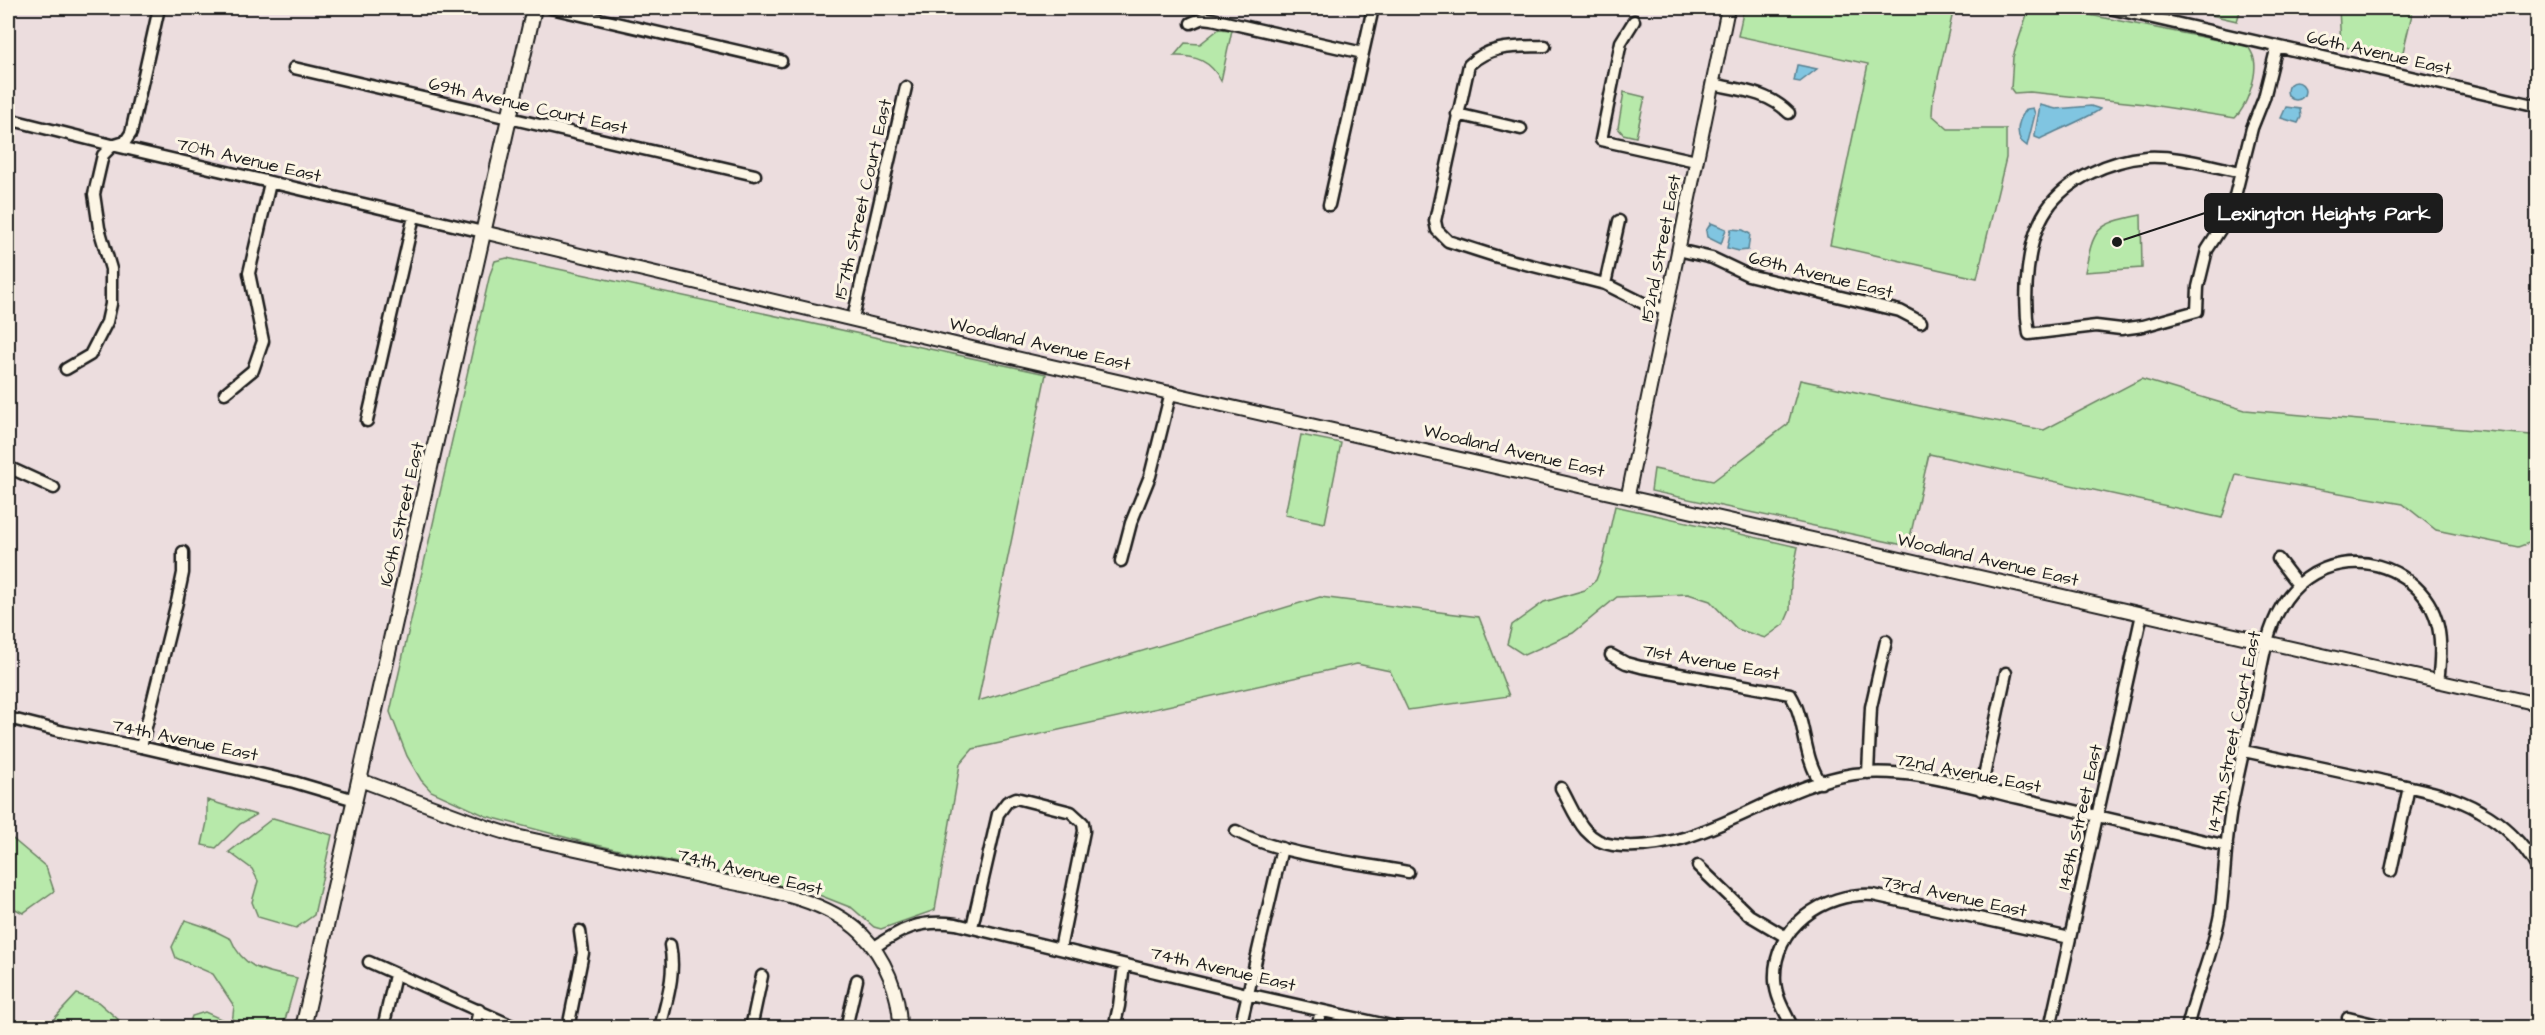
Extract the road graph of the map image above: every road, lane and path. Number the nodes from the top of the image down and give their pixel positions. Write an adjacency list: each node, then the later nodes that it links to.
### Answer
1 (159, 8): 22 (street)
2 (534, 8): 20 (main road, 160th Street East)
3 (551, 8): 12 (street)
4 (1373, 8): 11 (street)
5 (1728, 8): 14 (street, 152nd Street East)
6 (2109, 8): 10 (street, 66th Avenue East)
7 (1634, 21): 23 (street)
8 (1191, 23): 11 (street)
9 (1545, 46): 18 (street)
10 (2277, 46): 16 (street, 66th Avenue East); 24 (street)
11 (1363, 53): 27 (street)
12 (781, 62)
13 (294, 68): 20 (street, 69th Avenue Court East)
14 (1712, 84): 17 (street); 23 (street, 152nd Street East)
15 (906, 87): 34 (street, 157th Street Court East)
16 (2538, 106)
17 (1790, 112)
18 (1457, 114): 21 (street); 32 (street)
19 (8, 119): 22 (street, 70th Avenue East)
20 (509, 119): 25 (street, 69th Avenue Court East); 30 (main road, 160th Street East)
21 (1521, 129)
22 (116, 146): 26 (street, 70th Avenue East); 36 (street)
23 (1696, 161): 31 (street, 152nd Street East)
24 (2241, 172): 24 (street)
25 (755, 175)
26 (270, 183): 28 (street, 70th Avenue East); 38 (street)
27 (1329, 205)
28 (414, 216): 30 (street, 70th Avenue East); 39 (street)
29 (1619, 221): 32 (street)
30 (483, 232): 34 (street, Woodland Avenue East); 58 (main road, 160th Street East)
31 (1678, 250): 33 (street, 152nd Street East); 35 (street, 68th Avenue East)
32 (1605, 284): 33 (street)
33 (1666, 310): 42 (street, 152nd Street East)
34 (853, 318): 37 (street, Woodland Avenue East)
35 (1921, 322)
36 (66, 369)
37 (1171, 392): 42 (street, Woodland Avenue East); 45 (street)
38 (225, 393)
39 (367, 420)
40 (8, 468): 41 (street)
41 (54, 488)
42 (1628, 495): 47 (street, Woodland Avenue East)
43 (183, 552): 55 (street)
44 (2278, 559): 46 (street)
45 (1121, 561)
46 (2298, 585): 49 (street, 147th Street Court East); 52 (street)
47 (2142, 614): 49 (street, Woodland Avenue East); 64 (street, 148th Street East)
48 (1886, 641): 57 (street)
49 (2267, 642): 52 (street, Woodland Avenue East); 56 (street, 147th Street Court East)
50 (1611, 654): 59 (street, 71st Avenue East)
51 (2006, 673): 62 (street)
52 (2438, 682): 53 (street, Woodland Avenue East)
53 (2538, 704)
54 (8, 718): 55 (street, 74th Avenue East)
55 (141, 747): 63 (street, 74th Avenue East)
56 (2244, 751): 60 (street); 66 (street, 147th Street Court East)
57 (1868, 773): 59 (street, 72nd Avenue East); 62 (street, 72nd Avenue East)
58 (360, 780): 63 (main road, 160th Street East); 79 (street, 74th Avenue East)
59 (1819, 780): 61 (street, 72nd Avenue East)
60 (2409, 787): 69 (street); 72 (street)
61 (1561, 788)
62 (1981, 790): 64 (street, 72nd Avenue East)
63 (355, 800): 90 (main road, 160th Street East)
64 (2098, 817): 66 (street, 72nd Avenue East); 77 (street, 148th Street East)
65 (1236, 831): 68 (street)
66 (2227, 846): 105 (street, 147th Street Court East)
67 (2538, 847): 69 (street)
68 (1282, 848): 73 (street); 86 (street)
69 (2528, 854): 71 (street)
70 (1698, 866): 76 (street)
71 (2538, 869)
72 (2391, 871)
73 (1408, 872)
74 (972, 927): 79 (street, 74th Avenue East); 80 (street, 74th Avenue East); 80 (street)
75 (580, 931): 94 (street)
76 (1786, 937): 77 (street, 73rd Avenue East); 103 (street, 73rd Avenue East)
77 (2070, 938): 104 (street, 148th Street East)
78 (670, 945): 95 (street)
79 (873, 948): 98 (street)
80 (1060, 949): 82 (street, 74th Avenue East)
81 (369, 962): 83 (street)
82 (1125, 965): 86 (street, 74th Avenue East); 99 (street)
83 (395, 975): 87 (street); 91 (street)
84 (762, 976): 96 (street)
85 (857, 980): 97 (street)
86 (1247, 994): 88 (street, 74th Avenue East); 100 (street)
87 (479, 1010): 92 (street); 93 (street)
88 (1321, 1011): 101 (street); 102 (street, 74th Avenue East)
89 (2348, 1018): 106 (street)
90 (303, 1028)
91 (383, 1028)
92 (475, 1028)
93 (518, 1028)
94 (568, 1028)
95 (660, 1028)
96 (751, 1028)
97 (846, 1028)
98 (900, 1028)
99 (1114, 1028)
100 (1240, 1028)
101 (1317, 1028)
102 (1400, 1028)
103 (1793, 1028)
104 (2050, 1028)
105 (2187, 1028)
106 (2391, 1028)

